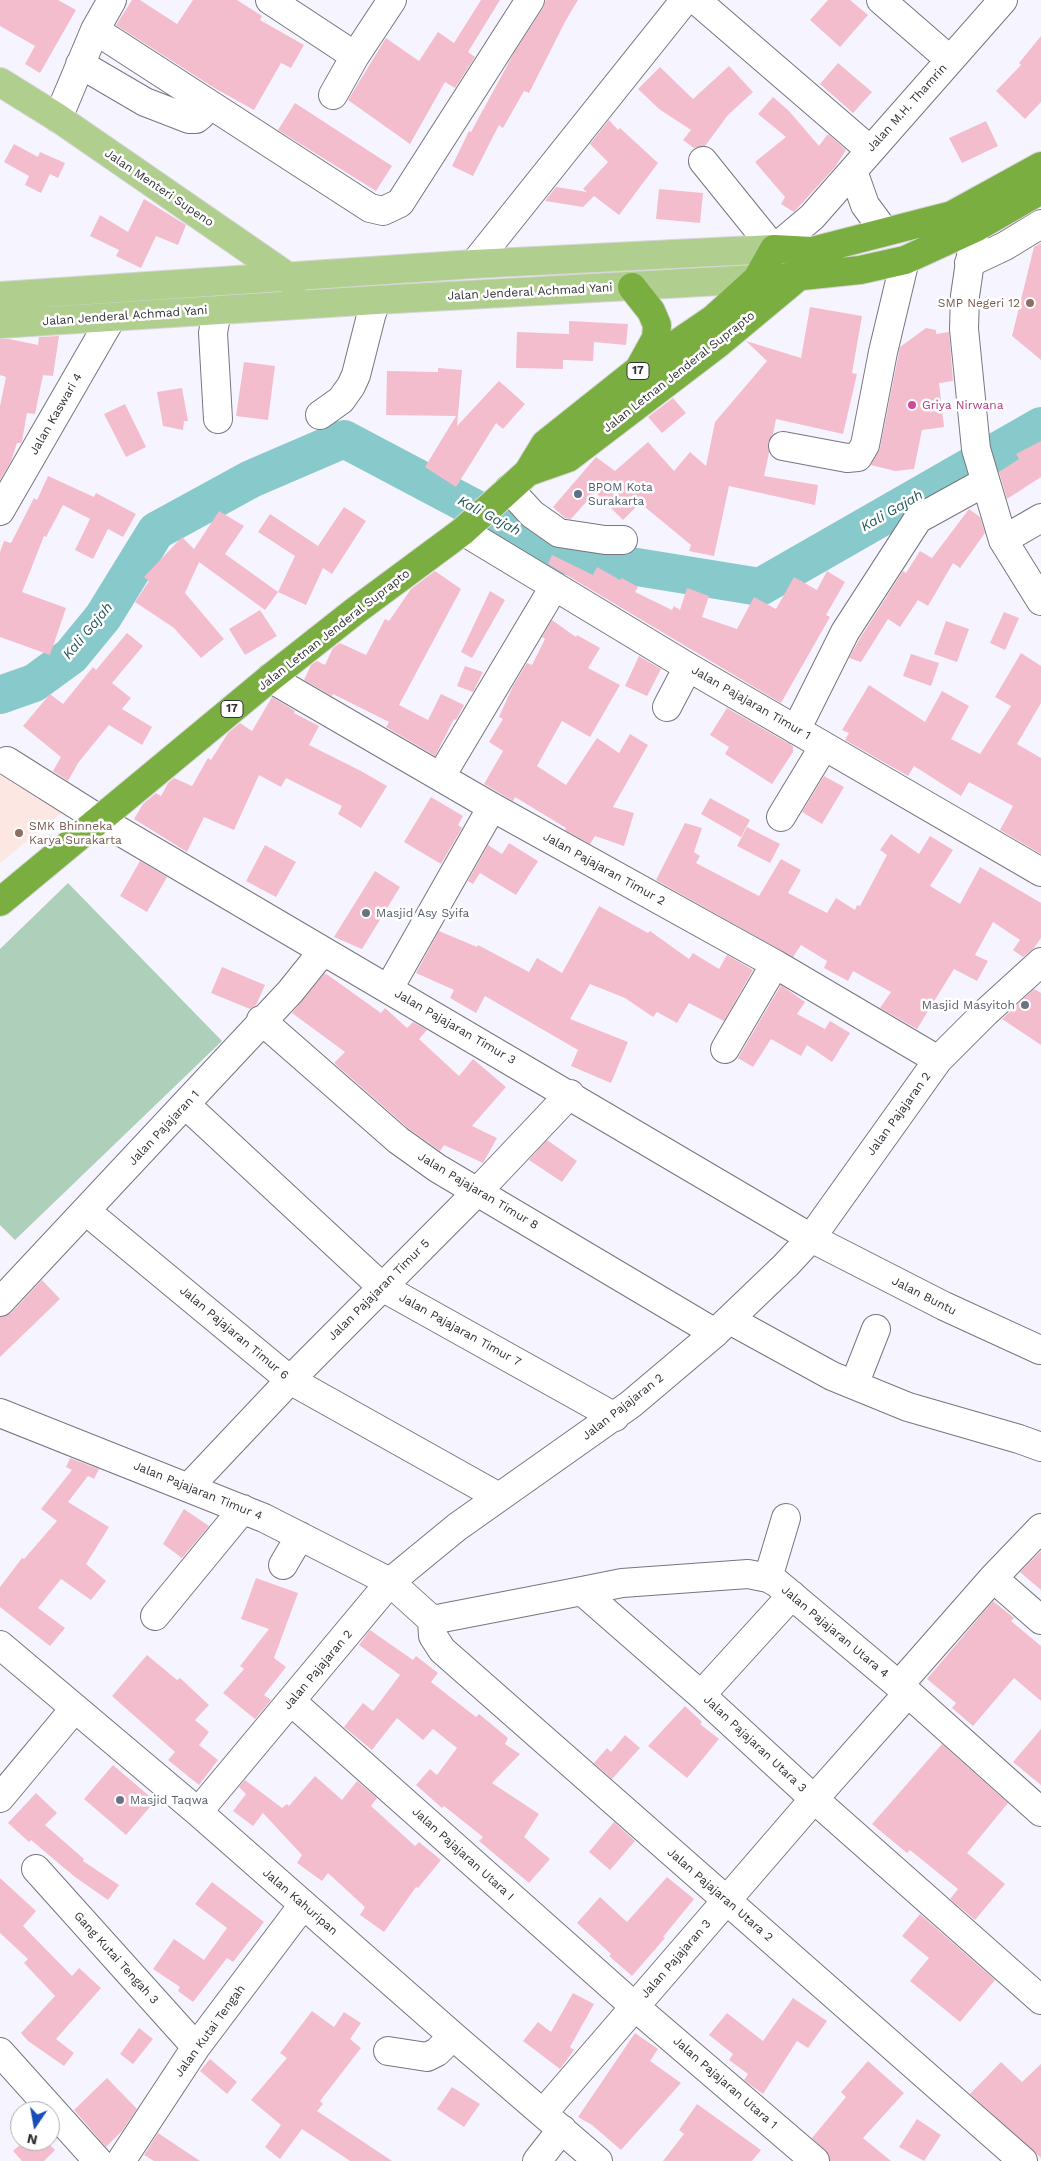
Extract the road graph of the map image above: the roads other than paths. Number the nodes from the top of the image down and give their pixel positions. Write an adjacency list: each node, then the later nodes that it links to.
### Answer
1 (112, 0): 9 (street)
2 (270, 0): 10 (street)
3 (392, 0): 10 (street)
4 (530, 0): 15 (street)
5 (685, 0): 30 (street)
6 (696, 0): 17 (street)
7 (881, 0): 11 (street)
8 (1003, 0): 11 (street, Jalan M.H. Thamrin)
9 (95, 30): 12 (street); 15 (street)
10 (355, 56): 14 (street)
11 (950, 60): 17 (street, Jalan M.H. Thamrin)
12 (80, 64): 15 (street); 16 (street)
13 (0, 82): 16 (main road, Jalan Menteri Supeno)
14 (333, 95)
15 (208, 104)
16 (58, 118): 31 (main road, Jalan Menteri Supeno)
17 (870, 150): 20 (street, Jalan M.H. Thamrin)
18 (703, 162): 26 (street)
19 (1041, 166): 25 (highway)
20 (853, 171): 22 (street, Jalan M.H. Thamrin); 25 (street)
21 (1041, 190): 24 (highway, Jalan Jenderal Achmad Yani)
22 (812, 217): 26 (street, Jalan Letnan Jenderal Suprapto)
23 (1041, 224): 29 (street)
24 (975, 228): 28 (highway, Jalan Jenderal Achmad Yani); 29 (street)
25 (885, 232): 27 (highway)
26 (774, 249): 27 (highway); 30 (main road); 33 (highway, Jalan Letnan Jenderal Suprapto / 17)
27 (812, 251): 32 (highway, Jalan Letnan Jenderal Suprapto / 17)
28 (905, 260): 32 (highway, Jalan Jenderal Achmad Yani); 44 (street)
29 (969, 263): 45 (street)
30 (474, 264): 31 (main road)
31 (290, 278): 35 (main road); 37 (main road, Jalan Menteri Supeno)
32 (797, 278): 33 (highway, Jalan Jenderal Achmad Yani); 46 (highway, Jalan Letnan Jenderal Suprapto / 17)
33 (757, 279): 34 (main road, Jalan Jenderal Achmad Yani); 41 (highway, Jalan Letnan Jenderal Suprapto / 17)
34 (632, 287): 36 (main road, Jalan Jenderal Achmad Yani); 41 (highway, 17)
35 (0, 296)
36 (376, 300): 37 (main road, Jalan Jenderal Achmad Yani); 42 (street)
37 (308, 304): 38 (main road, Jalan Jenderal Achmad Yani)
38 (217, 310): 39 (main road, Jalan Jenderal Achmad Yani); 43 (street)
39 (112, 317): 40 (main road, Jalan Jenderal Achmad Yani); 47 (street, Jalan Kaswari 4)
40 (0, 324)
41 (638, 370): 46 (highway, Jalan Letnan Jenderal Suprapto / 17)
42 (320, 415)
43 (218, 419)
44 (783, 446)
45 (984, 480): 51 (street); 57 (street)
46 (513, 485): 49 (highway, Jalan Letnan Jenderal Suprapto / 17); 50 (street)
47 (0, 511)
48 (1041, 518): 51 (street)
49 (467, 528): 52 (street, Jalan Pajajaran Timur 1); 55 (highway, Jalan Letnan Jenderal Suprapto / 17)
50 (623, 540)
51 (1004, 540): 53 (street)
52 (554, 587): 54 (street, Jalan Pajajaran Timur 1); 60 (street)
53 (1041, 601)
54 (688, 667): 56 (street); 57 (street, Jalan Pajajaran Timur 1)
55 (270, 678): 60 (street, Jalan Pajajaran Timur 2); 63 (highway, Jalan Letnan Jenderal Suprapto / 17)
56 (667, 707)
57 (796, 730): 58 (street, Jalan Pajajaran Timur 1)
58 (824, 746): 62 (street); 64 (street, Jalan Pajajaran Timur 1)
59 (7, 761): 63 (street, Jalan Pajajaran Timur 3)
60 (441, 776): 61 (street, Jalan Pajajaran Timur 2)
61 (492, 807): 67 (street, Jalan Pajajaran Timur 2); 69 (street)
62 (781, 816)
63 (99, 819): 65 (highway, Jalan Letnan Jenderal Suprapto / 17); 66 (street, Jalan Pajajaran Timur 3)
64 (1041, 872)
65 (0, 902)
66 (323, 951): 69 (street, Jalan Pajajaran Timur 3); 70 (street, Jalan Pajajaran 1)
67 (775, 964): 71 (street); 72 (street, Jalan Pajajaran Timur 2)
68 (1035, 975): 72 (street, Jalan Pajajaran 2)
69 (389, 988): 73 (street, Jalan Pajajaran Timur 3)
70 (262, 1020): 74 (street, Jalan Pajajaran 1); 75 (street, Jalan Pajajaran Timur 8)
71 (725, 1049)
72 (938, 1060): 77 (street, Jalan Pajajaran 2)
73 (570, 1094): 75 (street, Jalan Pajajaran Timur 5); 77 (street, Jalan Pajajaran Timur 3)
74 (186, 1105): 76 (street, Jalan Pajajaran 1); 78 (street, Jalan Pajajaran Timur 7)
75 (478, 1192): 78 (street, Jalan Pajajaran Timur 5); 80 (street, Jalan Pajajaran Timur 8)
76 (86, 1210): 79 (street, Jalan Pajajaran 1); 83 (street, Jalan Pajajaran Timur 6)
77 (811, 1238): 80 (street, Jalan Pajajaran 2); 82 (street, Jalan Buntu)
78 (382, 1287): 83 (street, Jalan Pajajaran Timur 5); 86 (street, Jalan Pajajaran Timur 7)
79 (0, 1302)
80 (723, 1326): 84 (street, Jalan Pajajaran Timur 8); 86 (street, Jalan Pajajaran 2)
81 (876, 1329): 84 (street)
82 (1040, 1350)
83 (290, 1380): 88 (street, Jalan Pajajaran Timur 5); 89 (street, Jalan Pajajaran Timur 6)
84 (854, 1385): 87 (street, Jalan Pajajaran Timur 8)
85 (0, 1413): 88 (street, Jalan Pajajaran Timur 4)
86 (614, 1417): 89 (street, Jalan Pajajaran 2)
87 (1041, 1447)
88 (189, 1487): 90 (street, Jalan Pajajaran Timur 4)
89 (499, 1497): 97 (street, Jalan Pajajaran 2)
90 (243, 1509): 93 (street, Jalan Pajajaran Timur 4); 100 (street)
91 (786, 1518): 95 (street)
92 (1041, 1528): 96 (street, Jalan Pajajaran 3)
93 (300, 1536): 94 (street); 97 (street, Jalan Pajajaran Timur 4)
94 (283, 1565)
95 (768, 1578): 98 (street, Jalan Pajajaran Utara 4); 99 (street, Jalan Pajajaran Utara 4)
96 (993, 1578): 102 (street); 104 (street, Jalan Pajajaran 3)
97 (390, 1582): 101 (street, Jalan Pajajaran Timur 4); 106 (street, Jalan Pajajaran 2)
98 (582, 1591): 101 (street); 105 (street, Jalan Pajajaran Utara 3)
99 (792, 1595): 104 (street, Jalan Pajajaran Utara 4); 105 (street)
100 (155, 1616)
101 (432, 1620): 113 (street, Jalan Pajajaran Utara 2)
102 (1041, 1620)
103 (0, 1645): 107 (street, Jalan Kahuripan)
104 (903, 1689): 109 (street, Jalan Pajajaran 3); 111 (street, Jalan Pajajaran Utara 4)
105 (701, 1695): 109 (street, Jalan Pajajaran Utara 3)
106 (292, 1702): 110 (street, Jalan Pajajaran 2); 116 (street, Jalan Pajajaran Utara I)
107 (75, 1708): 108 (street); 110 (street, Jalan Kahuripan)
108 (0, 1798)
109 (814, 1799): 113 (street, Jalan Pajajaran 3); 115 (street, Jalan Pajajaran Utara 3)
110 (198, 1812): 114 (street, Jalan Kahuripan)
111 (1041, 1812)
112 (36, 1869): 118 (street, Gang Kutai Tengah 3)
113 (727, 1901): 116 (street, Jalan Pajajaran 3); 127 (street, Jalan Pajajaran Utara 2)
114 (304, 1905): 117 (street, Jalan Kahuripan); 118 (street, Jalan Kutai Tengah)
115 (1041, 2000)
116 (634, 2006): 121 (street, Jalan Pajajaran 3); 126 (street, Jalan Pajajaran Utara 1)
117 (453, 2036): 119 (street); 121 (street, Jalan Kahuripan)
118 (196, 2047): 123 (street, Jalan Kutai Tengah)
119 (388, 2051)
120 (0, 2052): 122 (street)
121 (552, 2121): 124 (street, Jalan Pajajaran 3); 125 (street, Jalan Kahuripan)
122 (98, 2161)
123 (121, 2161)
124 (536, 2161)
125 (598, 2161)
126 (815, 2161)
127 (1023, 2161)

